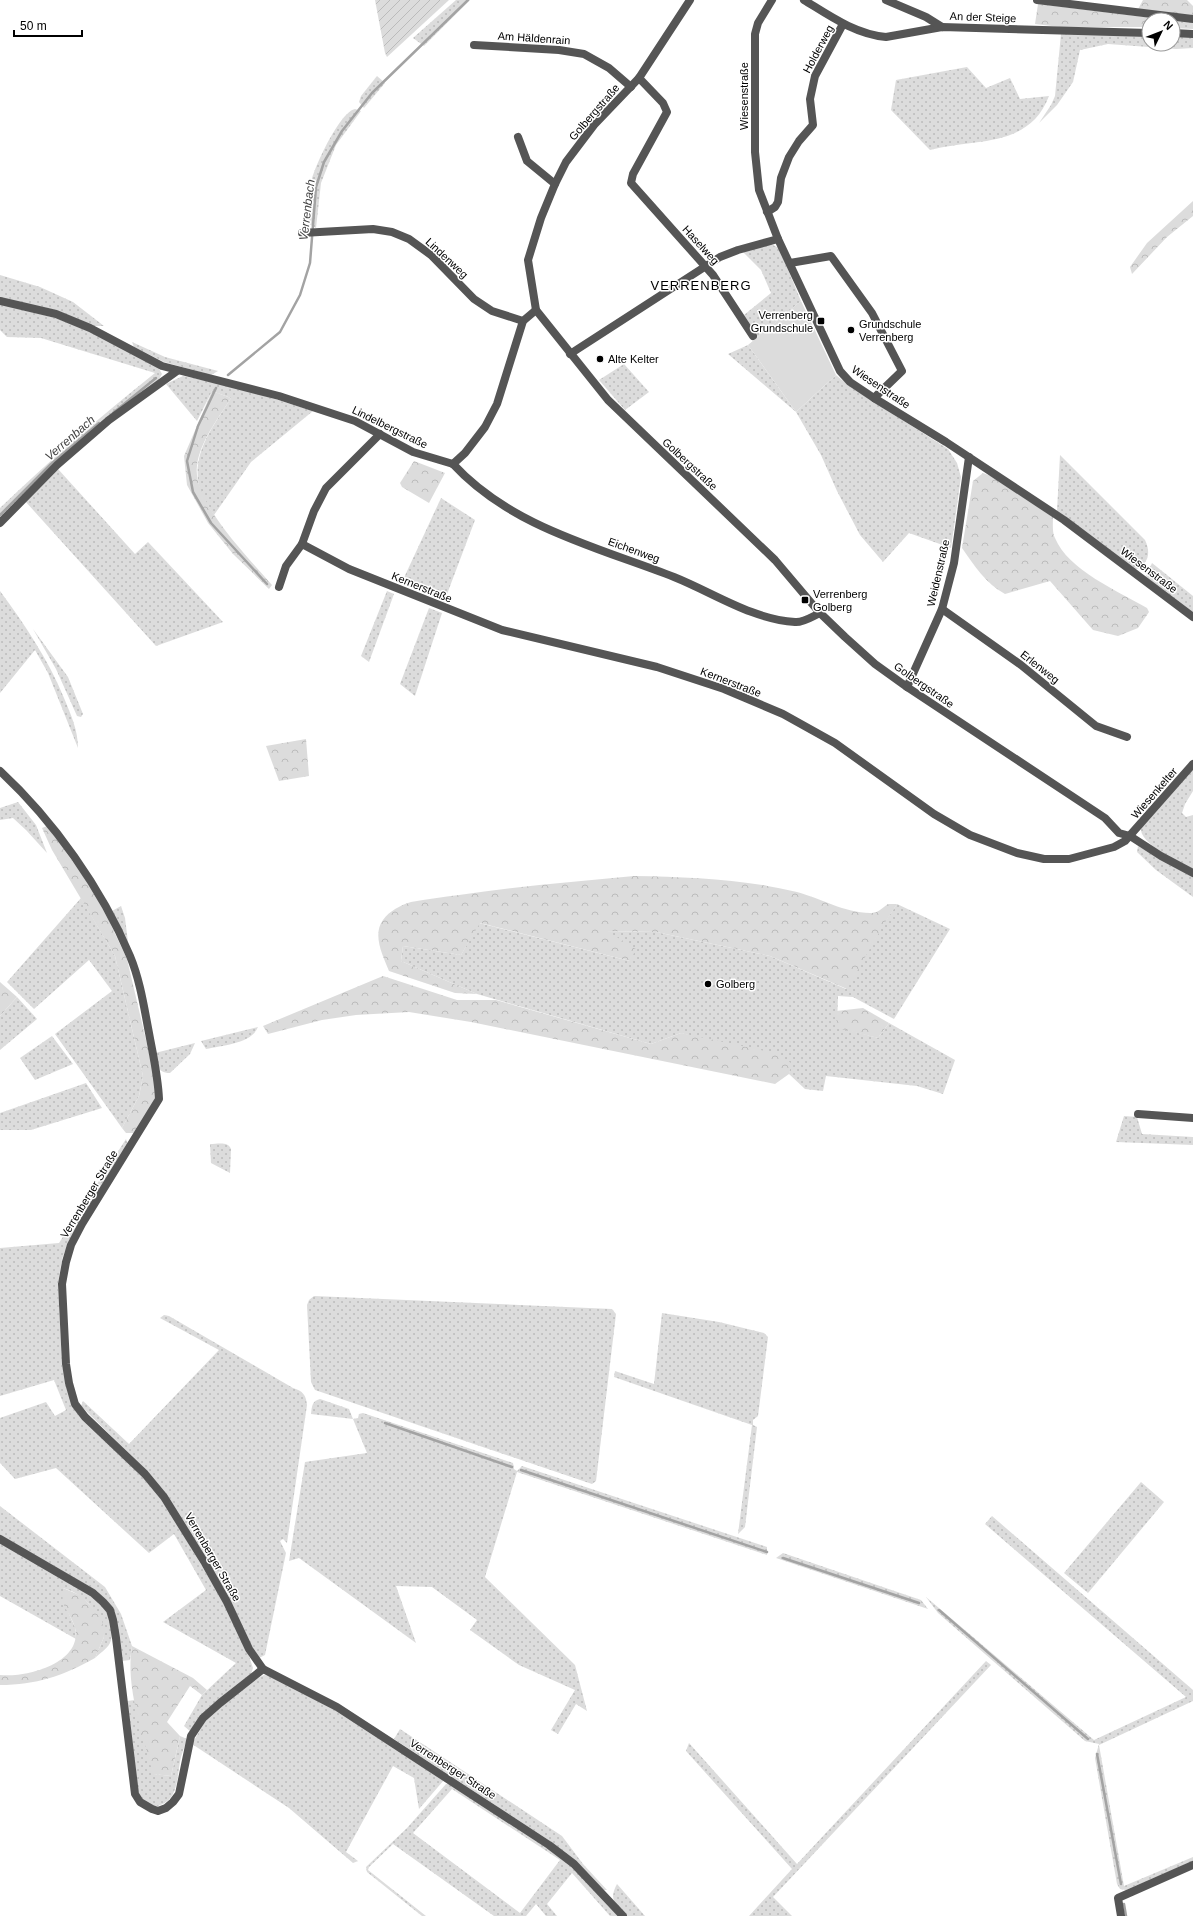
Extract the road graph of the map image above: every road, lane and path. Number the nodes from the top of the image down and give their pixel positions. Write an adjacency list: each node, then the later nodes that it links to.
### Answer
1 (690, 0): 13 (street, Golbergstraße)
2 (772, 0): 17 (street, Wiesenstraße)
3 (804, 0): 7 (street, An der Steige)
4 (886, 0): 8 (street)
5 (1036, 0): 6 (street)
6 (1193, 19)
7 (843, 24): 8 (street, An der Steige); 17 (street, Holderweg)
8 (942, 27): 9 (street, An der Steige)
9 (1141, 33)
10 (1181, 33): 11 (street)
11 (1193, 34)
12 (474, 45): 14 (street, Am Häldenrain)
13 (639, 78): 14 (street, Golbergstraße); 21 (street, Haselweg)
14 (631, 87): 16 (street, Golbergstraße)
15 (518, 137): 16 (street)
16 (555, 184): 23 (street, Golbergstraße)
17 (767, 212): 19 (street, Wiesenstraße)
18 (302, 233): 24 (street, Lindenweg)
19 (778, 239): 20 (street, Wiesenstraße); 21 (street)
20 (790, 264): 28 (street, Wiesenstraße); 28 (street)
21 (706, 265): 25 (street, Haselweg); 26 (street)
22 (0, 301): 27 (street, Lindelbergstraße)
23 (536, 310): 24 (street); 26 (street, Golbergstraße)
24 (523, 320): 31 (street)
25 (753, 336)
26 (570, 354): 36 (street, Golbergstraße)
27 (177, 370): 29 (street, Lindelbergstraße); 32 (street)
28 (874, 398): 30 (street, Wiesenstraße)
29 (380, 434): 31 (street, Lindelbergstraße); 33 (street)
30 (969, 458): 35 (street, Weidenstraße); 37 (street, Wiesenstraße)
31 (453, 464): 36 (street, Eichenweg)
32 (0, 522)
33 (302, 544): 34 (street); 42 (street, Kernerstraße)
34 (279, 587)
35 (942, 609): 38 (street, Weidenstraße); 39 (street, Erlenweg)
36 (820, 613): 38 (street, Golbergstraße)
37 (1193, 617)
38 (907, 687): 42 (street, Golbergstraße)
39 (1126, 736)
40 (1193, 764): 42 (street, Wiesenkelter)
41 (0, 771): 47 (street, Verrenberger Straße)
42 (1130, 836): 43 (street, Golbergstraße)
43 (1193, 873)
44 (1138, 1114): 45 (street)
45 (1193, 1118)
46 (0, 1539): 47 (street)
47 (263, 1669): 49 (street, Verrenberger Straße)
48 (1193, 1865): 50 (street)
49 (623, 1916)
50 (1120, 1916)

